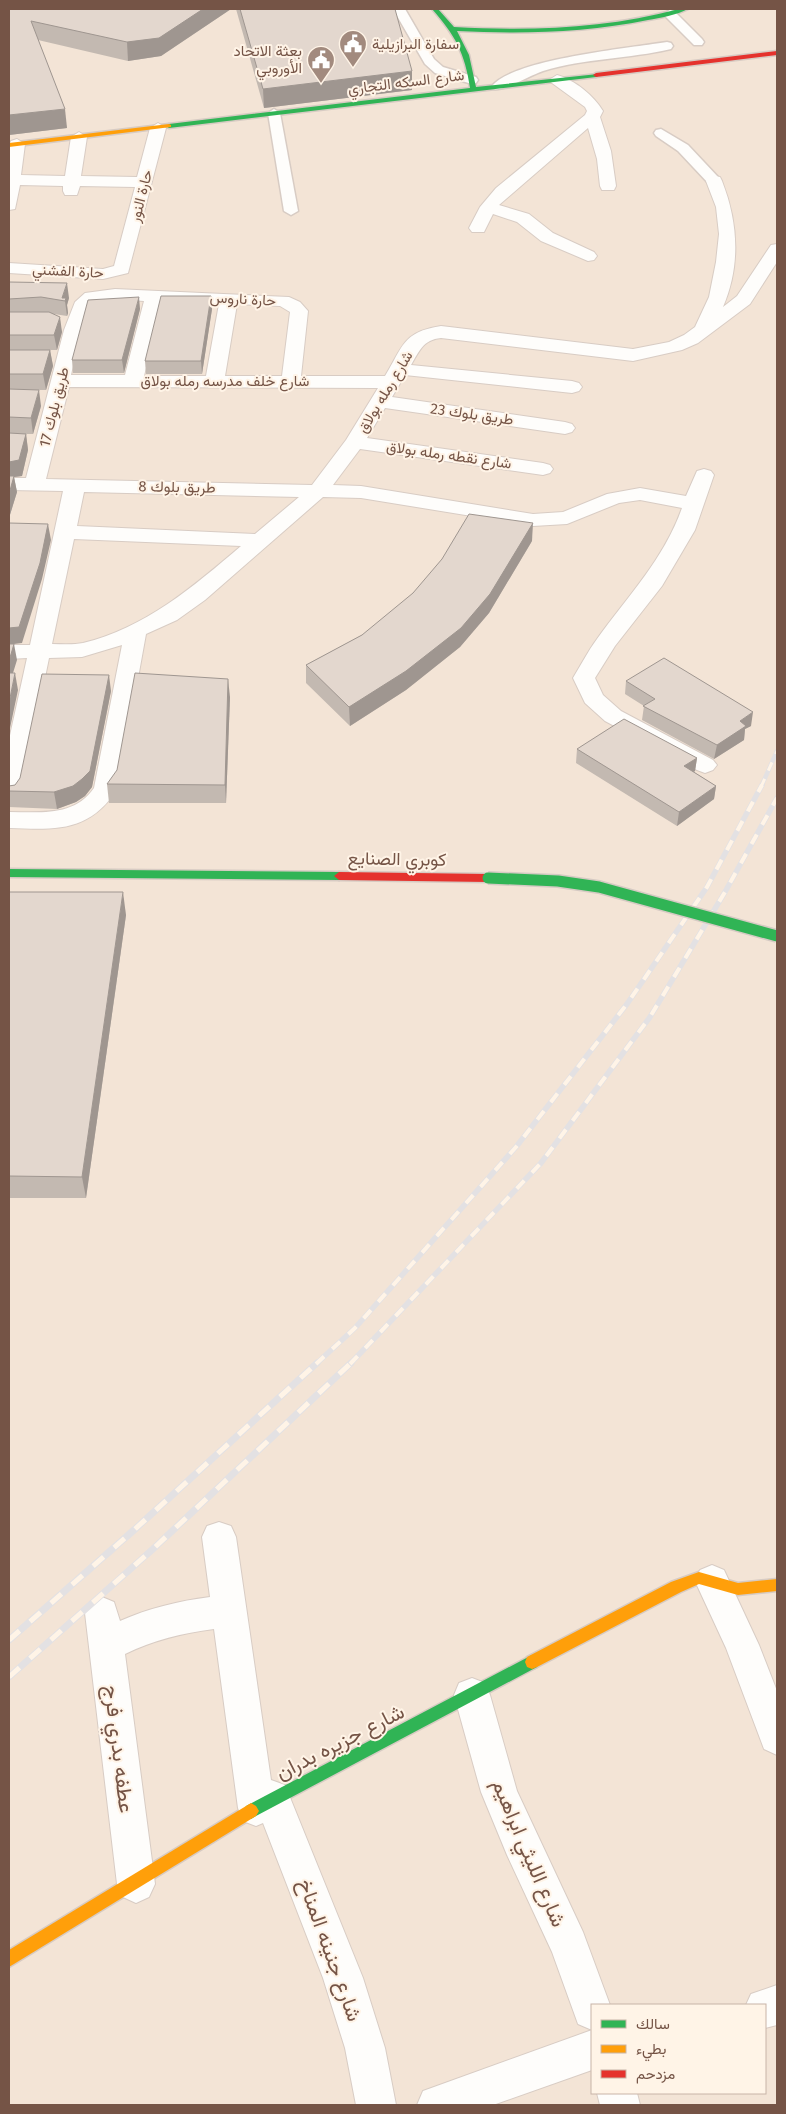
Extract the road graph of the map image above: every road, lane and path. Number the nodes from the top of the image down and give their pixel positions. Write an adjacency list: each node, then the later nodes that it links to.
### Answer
1 (400, 9): 10 (lane)
2 (435, 9): 5 (street)
3 (685, 9): 4 (street)
4 (670, 14): 5 (street); 6 (lane)
5 (454, 29): 10 (street)
6 (698, 42)
7 (667, 46): 11 (lane)
8 (777, 53): 9 (street, شارع السكه التجاري)
9 (557, 80): 11 (street, شارع السكه التجاري); 13 (street)
10 (472, 85): 11 (street, شارع السكه التجاري); 12 (street, شارع السكه التجاري)
11 (498, 86)
12 (274, 113): 14 (street, شارع السكه التجاري); 25 (lane)
13 (592, 117): 22 (street); 24 (street)
14 (158, 128): 16 (street, شارع السكه التجاري); 19 (street, حارة النور)
15 (661, 133): 20 (lane)
16 (79, 137): 17 (street, شارع السكه التجاري); 21 (street)
17 (13, 145): 18 (street)
18 (12, 180): 21 (street); 23 (street)
19 (144, 182): 21 (street); 29 (street, حارة النور)
20 (714, 182): 34 (street)
21 (71, 186)
22 (608, 186)
23 (9, 205)
24 (488, 207): 26 (street); 28 (street)
25 (291, 211)
26 (478, 228)
27 (777, 249): 34 (street, شارع رمله بولاق)
28 (588, 256)
29 (124, 265): 30 (street, حارة الفشني)
30 (9, 268)
31 (154, 296): 32 (street, حارة ناروس); 33 (street, حارة ناروس); 36 (street)
32 (230, 298): 37 (street); 38 (street, حارة ناروس)
33 (65, 326): 40 (street, طريق بلوك 17)
34 (703, 330): 35 (street, شارع رمله بولاق)
35 (394, 375): 38 (street, شارع خلف مدرسه رمله بولاق); 39 (street, شارع خلف مدرسه رمله بولاق); 41 (street, شارع رمله بولاق)
36 (133, 381): 37 (street, شارع خلف مدرسه رمله بولاق); 40 (street, شارع خلف مدرسه رمله بولاق)
37 (214, 382): 38 (street, شارع خلف مدرسه رمله بولاق)
38 (291, 382)
39 (572, 387)
40 (51, 392): 47 (street, طريق بلوك 17)
41 (380, 400): 42 (street, طريق بلوك 23); 43 (street, شارع رمله بولاق)
42 (565, 428)
43 (355, 442): 44 (street, شارع نقطه رمله بولاق); 49 (street, شارع رمله بولاق)
44 (543, 469)
45 (704, 476): 50 (street)
46 (9, 484): 47 (street, طريق بلوك 8)
47 (34, 484): 48 (street, طريق بلوك 8)
48 (75, 485): 49 (street, طريق بلوك 8); 51 (street)
49 (319, 490): 50 (street, طريق بلوك 8); 52 (street, شارع رمله بولاق)
50 (694, 504): 56 (street)
51 (65, 532): 52 (street); 55 (street)
52 (261, 542): 53 (street, شارع رمله بولاق)
53 (135, 633): 55 (street, شارع رمله بولاق); 58 (street)
54 (9, 652): 55 (street, شارع رمله بولاق)
55 (39, 652): 57 (street)
56 (705, 765)
57 (9, 794)
58 (9, 820)
59 (9, 873): 60 (street, كوبري الصنايع, bridge)
60 (777, 936)
61 (219, 1537): 64 (street, شارع جنينه المناخ)
62 (706, 1580): 63 (street); 65 (street, شارع جزيره بدران); 66 (street)
63 (777, 1585)
64 (230, 1611): 67 (street, شارع جنينه المناخ); 68 (street, عطفه بدري فرج)
65 (472, 1695): 67 (street, شارع جزيره بدران); 70 (street, شارع الليثي ابراهيم)
66 (777, 1737)
67 (264, 1804): 68 (street, شارع جزيره بدران); 72 (street, شارع جنينه المناخ)
68 (136, 1884): 69 (street, شارع جزيره بدران)
69 (9, 1959)
70 (591, 2007)
71 (591, 2050): 73 (street)
72 (376, 2105)
73 (437, 2105)

